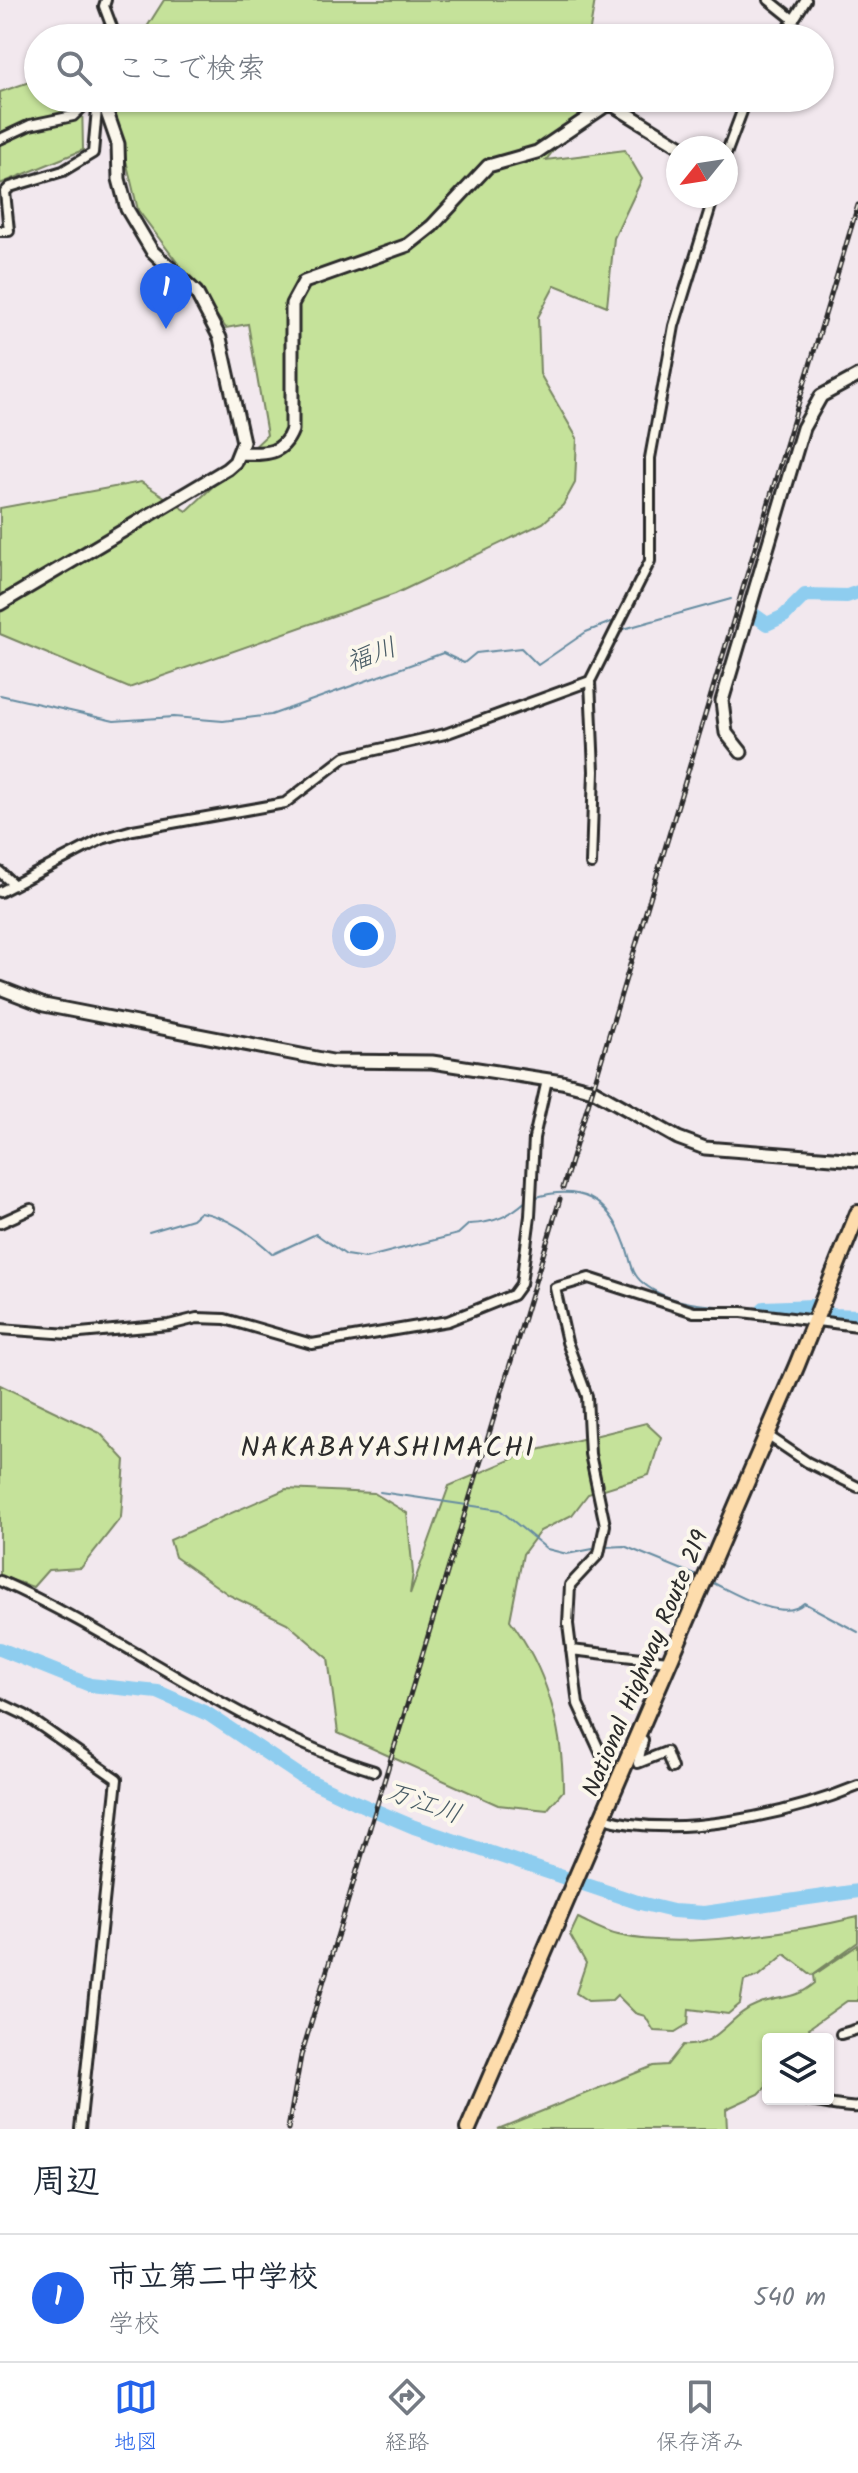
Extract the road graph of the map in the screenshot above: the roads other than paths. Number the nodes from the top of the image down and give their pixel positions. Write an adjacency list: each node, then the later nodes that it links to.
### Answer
1 (106, 0): 5 (street)
2 (769, 0): 4 (street)
3 (806, 0): 4 (street)
4 (794, 20): 6 (street)
5 (111, 24)
6 (791, 24)
7 (77, 112): 15 (street)
8 (98, 112): 17 (street)
9 (105, 112): 19 (street)
10 (596, 112): 19 (street)
11 (624, 112): 14 (street)
12 (742, 112): 13 (street)
13 (733, 136)
14 (666, 138)
15 (0, 139)
16 (710, 208): 21 (street)
17 (0, 231)
18 (858, 376): 22 (street)
19 (240, 453): 20 (street)
20 (0, 604)
21 (590, 681): 23 (street); 25 (street)
22 (741, 752)
23 (591, 864)
24 (0, 872): 25 (street)
25 (14, 885): 26 (street)
26 (0, 892)
27 (0, 988): 28 (street)
28 (547, 1080): 29 (street); 35 (street)
29 (858, 1160)
30 (31, 1209): 32 (street)
31 (858, 1213): 33 (highway, National Highway Route 219)
32 (0, 1223)
33 (814, 1319): 34 (street); 36 (highway, National Highway Route 219); 39 (street)
34 (858, 1326)
35 (0, 1329)
36 (767, 1435): 37 (street); 40 (highway, National Highway Route 219)
37 (858, 1487)
38 (0, 1581): 45 (street)
39 (571, 1650): 40 (street); 44 (street)
40 (668, 1661): 42 (highway, National Highway Route 219)
41 (0, 1703): 52 (street)
42 (637, 1737): 43 (street); 47 (highway, National Highway Route 219)
43 (672, 1768)
44 (608, 1769)
45 (374, 1771)
46 (858, 1786): 47 (street)
47 (603, 1818): 53 (highway, National Highway Route 219)
48 (858, 2029): 49 (street)
49 (841, 2034)
50 (834, 2102): 51 (street)
51 (858, 2107)
52 (80, 2129)
53 (468, 2129)

